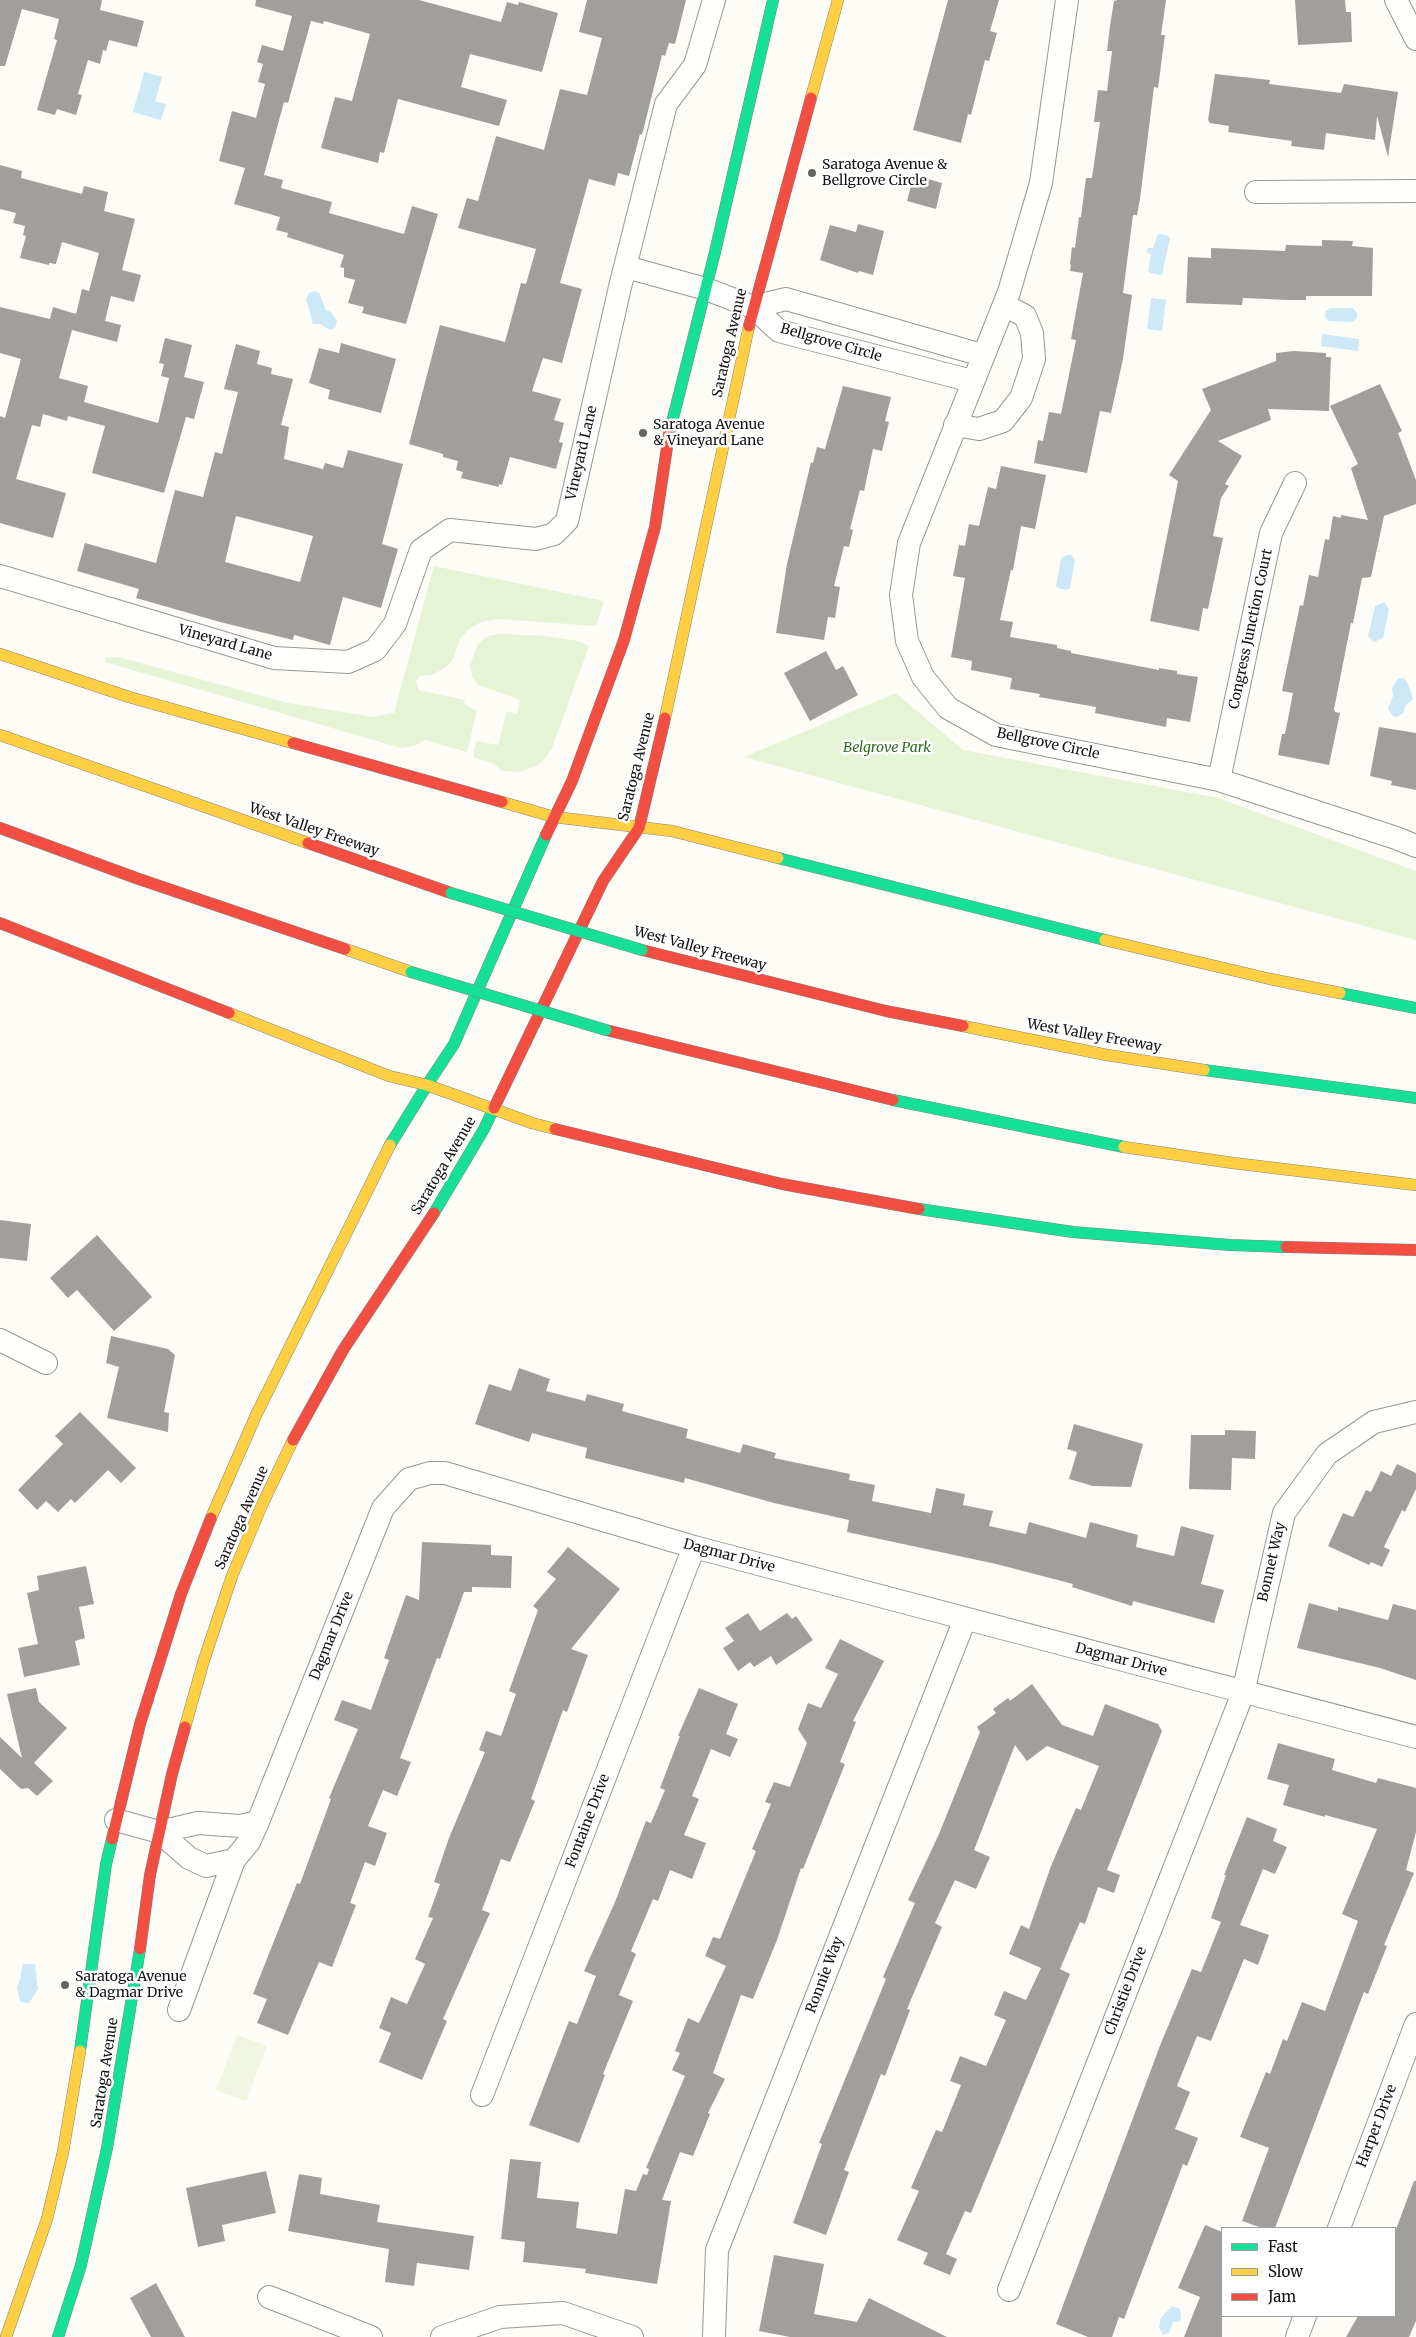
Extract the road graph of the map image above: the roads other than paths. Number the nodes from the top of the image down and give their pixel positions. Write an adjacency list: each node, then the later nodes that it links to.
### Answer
1 (714, 0): 9 (street, Vineyard Lane)
2 (773, 0): 10 (main road, Saratoga Avenue)
3 (838, 0): 12 (main road, Saratoga Avenue)
4 (1067, 0): 11 (street, Bellgrove Circle)
5 (1396, 0): 6 (street)
6 (1416, 39)
7 (1416, 191): 8 (street)
8 (1256, 192)
9 (626, 268): 10 (street); 17 (street, Vineyard Lane)
10 (706, 290): 12 (street); 21 (main road, Saratoga Avenue)
11 (1004, 305): 13 (street, Bellgrove Circle); 15 (street)
12 (753, 308): 13 (street, Bellgrove Circle); 14 (street, Bellgrove Circle); 23 (main road, Saratoga Avenue)
13 (982, 355): 14 (street, Bellgrove Circle)
14 (972, 381): 15 (street, Bellgrove Circle)
15 (955, 425): 20 (street, Bellgrove Circle)
16 (1295, 483): 20 (street, Congress Junction Court)
17 (0, 576)
18 (0, 654): 21 (main road)
19 (0, 735): 28 (main road, West Valley Freeway, bridge)
20 (1219, 780): 24 (street, Bellgrove Circle)
21 (554, 817): 23 (main road); 27 (main road, Saratoga Avenue)
22 (0, 828): 30 (main road, bridge)
23 (639, 828): 26 (main road); 29 (main road, Saratoga Avenue)
24 (1416, 846)
25 (0, 923): 27 (main road)
26 (1416, 1008)
27 (427, 1085): 29 (main road); 39 (main road, Saratoga Avenue)
28 (1416, 1098)
29 (494, 1108): 31 (main road); 41 (main road, Saratoga Avenue)
30 (1416, 1185)
31 (1416, 1250)
32 (0, 1340): 33 (street)
33 (46, 1363)
34 (1416, 1412): 37 (street, Bonnet Way)
35 (694, 1547): 36 (street, Dagmar Drive); 40 (street, Dagmar Drive); 45 (street, Fontaine Drive)
36 (965, 1619): 37 (street, Dagmar Drive); 55 (street, Ronnie Way)
37 (1243, 1693): 38 (street, Dagmar Drive); 47 (street, Christie Drive)
38 (1416, 1738)
39 (116, 1820): 41 (street); 50 (main road, Saratoga Avenue)
40 (258, 1822): 41 (street); 42 (street, Dagmar Drive)
41 (159, 1832): 42 (street); 51 (main road, Saratoga Avenue)
42 (234, 1860): 43 (street, Dagmar Drive)
43 (179, 2010)
44 (1416, 2024): 46 (street, Harper Drive)
45 (482, 2095)
46 (1339, 2227)
47 (1009, 2290)
48 (269, 2297): 52 (street)
49 (1305, 2317): 56 (street)
50 (6, 2337)
51 (58, 2337)
52 (371, 2337)
53 (442, 2337): 54 (street)
54 (632, 2337)
55 (714, 2337)
56 (1297, 2337)

